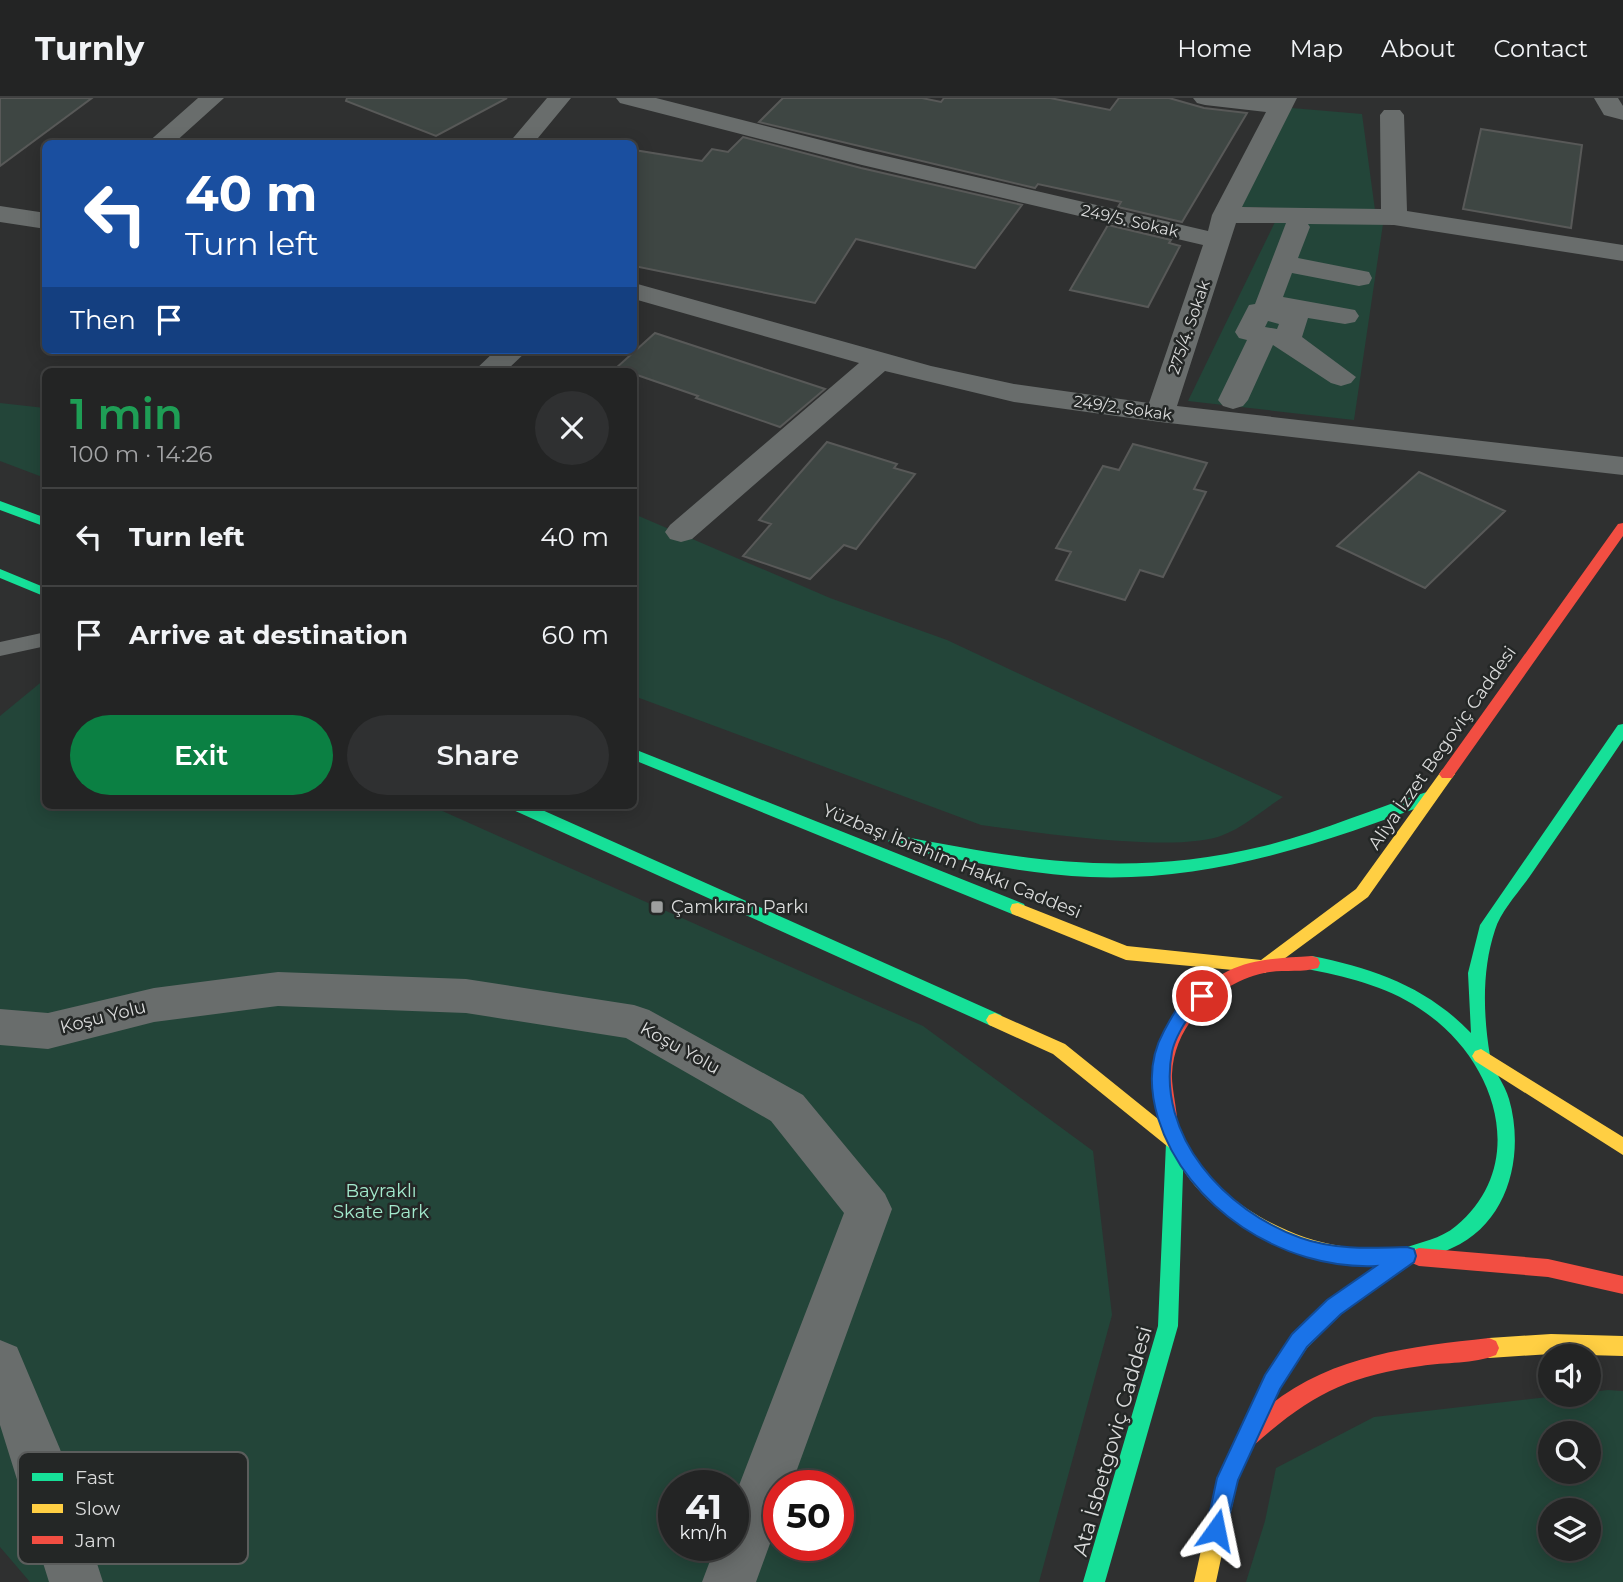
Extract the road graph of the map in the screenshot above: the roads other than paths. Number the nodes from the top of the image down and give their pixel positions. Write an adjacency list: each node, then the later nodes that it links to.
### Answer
1 (212, 98): 9 (street)
2 (559, 98): 10 (street)
3 (628, 98): 14 (street, 249/5. Sokak)
4 (1205, 98): 6 (street)
5 (1606, 98): 7 (street)
6 (1282, 103): 14 (street, 275/4. Sokak)
7 (1623, 113)
8 (1392, 115): 12 (street)
9 (163, 140)
10 (523, 140)
11 (0, 214): 13 (street)
12 (1394, 217): 14 (street, 249/5. Sokak); 16 (street, 249/5. Sokak)
13 (42, 220)
14 (1222, 228): 27 (street, 275/4. Sokak)
15 (1297, 228): 17 (street)
16 (1623, 253)
17 (1275, 270): 18 (street); 20 (street)
18 (1359, 278)
19 (637, 292): 23 (street, 249/2. Sokak)
20 (1269, 323): 21 (street); 25 (street); 26 (street)
21 (1344, 328)
22 (509, 354): 24 (street)
23 (881, 359): 27 (street, 249/2. Sokak); 32 (street)
24 (492, 368)
25 (1340, 377)
26 (1233, 400)
27 (1160, 413): 28 (street, 249/2. Sokak)
28 (1623, 466)
29 (0, 505): 30 (main road)
30 (42, 521)
31 (1623, 527): 39 (main road, Aliya İzzet Begoviç Caddesi)
32 (681, 532)
33 (0, 573): 34 (main road)
34 (42, 591)
35 (42, 640): 36 (lane)
36 (0, 649)
37 (1623, 729): 44 (main road)
38 (637, 755): 41 (main road, Yüzbaşı İbrahim Hakkı Caddesi)
39 (1430, 797): 41 (main road); 42 (main road, Aliya İzzet Begoviç Caddesi)
40 (525, 809): 45 (main road)
41 (812, 825): 42 (main road, Yüzbaşı İbrahim Hakkı Caddesi)
42 (1265, 966): 44 (main road); 45 (main road)
43 (0, 1027): 55 (street, Koşu Yolu)
44 (1481, 1056): 46 (main road); 47 (main road)
45 (1175, 1143): 47 (main road); 56 (main road, Ata İsbetgoviç Caddesi)
46 (1623, 1147)
47 (1407, 1256): 48 (main road); 51 (main road)
48 (1623, 1285)
49 (1623, 1346): 51 (main road)
50 (0, 1364): 52 (street)
51 (1246, 1439): 57 (main road)
52 (36, 1452)
53 (70, 1564): 54 (street)
54 (76, 1582)
55 (729, 1582)
56 (1094, 1582)
57 (1205, 1582)

